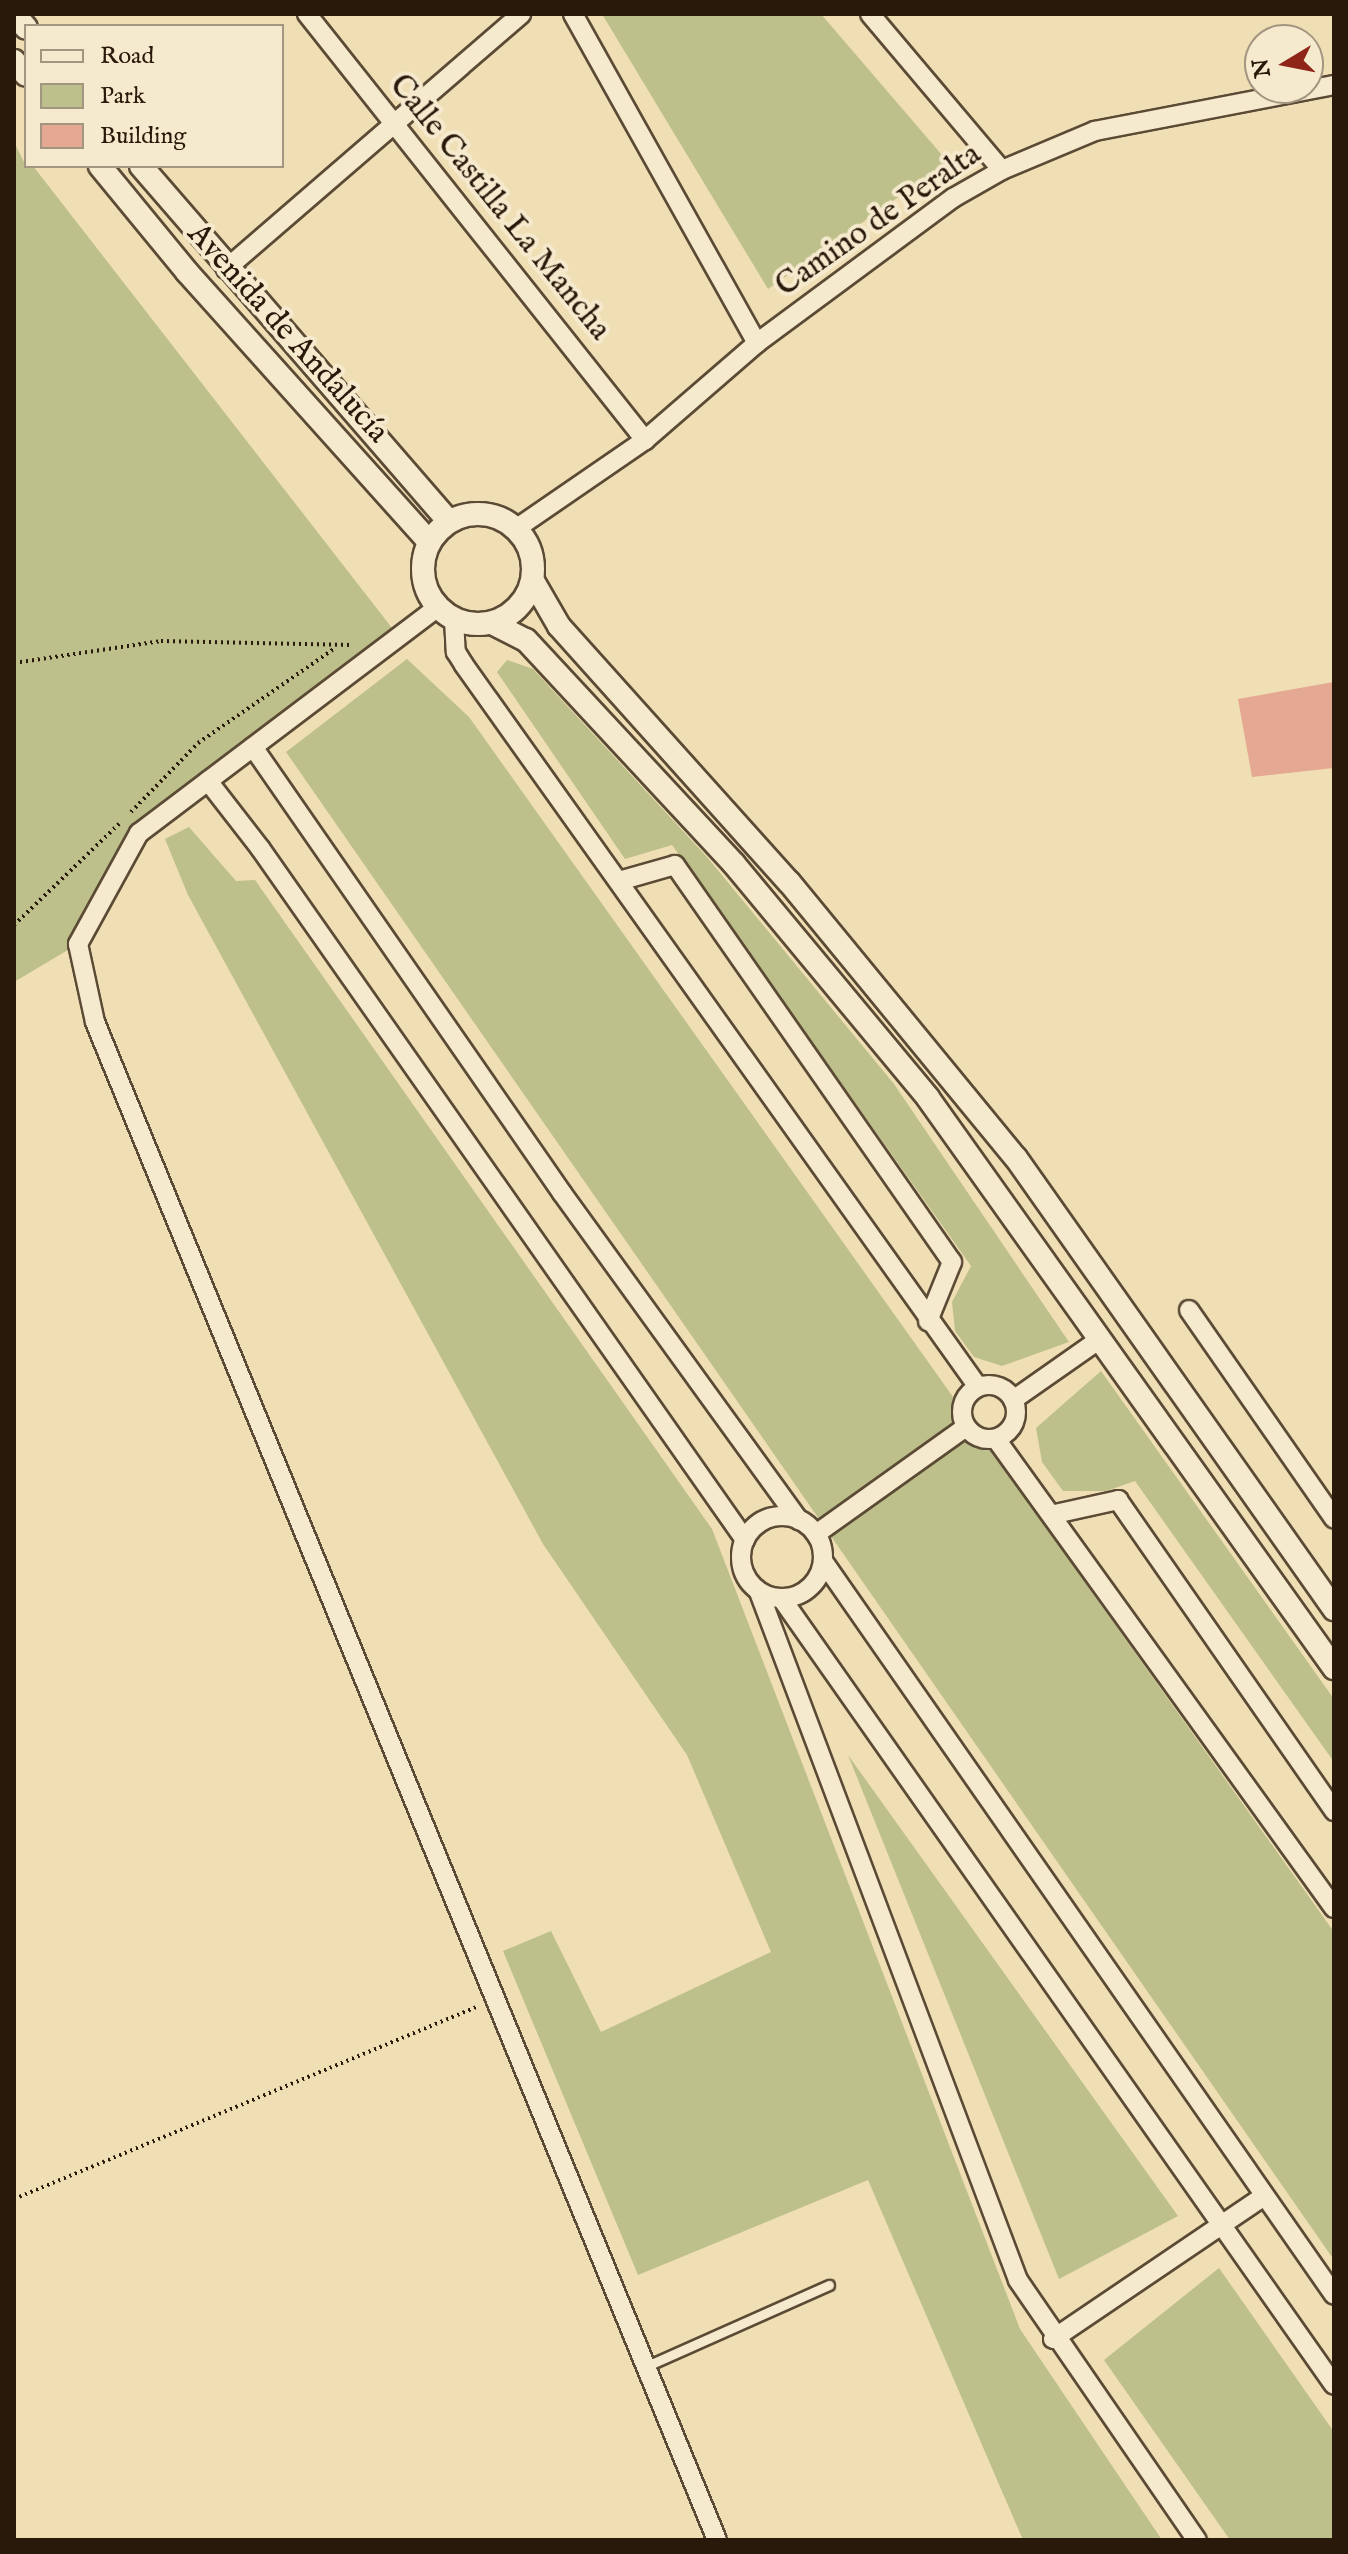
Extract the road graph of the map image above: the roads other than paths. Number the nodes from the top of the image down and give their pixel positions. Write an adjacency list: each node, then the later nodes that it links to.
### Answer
1 (307, 14): 6 (street, Calle Castilla La Mancha)
2 (521, 14): 6 (street)
3 (573, 14): 11 (street)
4 (870, 14): 9 (street)
5 (1334, 85): 9 (street, Camino de Peralta)
6 (394, 124): 10 (street); 12 (street, Calle Castilla La Mancha)
7 (102, 168): 15 (street, Avenida de Andalucía)
8 (143, 168): 10 (street, Avenida de Andalucía)
9 (1002, 170): 11 (street, Camino de Peralta)
10 (226, 269): 13 (street, Avenida de Andalucía)
11 (757, 343): 12 (street, Camino de Peralta)
12 (645, 440): 14 (street, Camino de Peralta)
13 (449, 521): 14 (street); 15 (street)
14 (517, 528): 16 (street)
15 (429, 542): 17 (street)
16 (533, 581): 18 (street); 37 (street)
17 (446, 613): 18 (street); 19 (street); 21 (street)
18 (492, 623): 24 (street)
19 (253, 747): 20 (street); 31 (street)
20 (208, 781): 33 (street); 46 (street)
21 (619, 881): 23 (street); 23 (street)
22 (1189, 1310): 30 (street)
23 (928, 1321): 25 (street)
24 (1100, 1339): 26 (street); 38 (street)
25 (978, 1387): 26 (street); 27 (street)
26 (1013, 1400): 28 (street)
27 (966, 1427): 28 (street); 32 (street)
28 (996, 1439): 29 (street)
29 (1055, 1514): 39 (street); 40 (street)
30 (1334, 1519)
31 (799, 1520): 32 (street); 33 (street)
32 (816, 1534): 34 (street)
33 (745, 1540): 35 (street)
34 (823, 1561): 36 (street); 41 (street)
35 (759, 1592): 36 (street); 45 (street)
36 (782, 1599): 42 (street)
37 (1334, 1609)
38 (1334, 1668)
39 (1334, 1811)
40 (1334, 1908)
41 (1264, 2196): 42 (street); 44 (street)
42 (1219, 2225): 45 (street); 47 (street)
43 (829, 2285): 46 (lane)
44 (1334, 2295)
45 (1053, 2339): 49 (street)
46 (649, 2365): 48 (street)
47 (1334, 2385)
48 (717, 2540)
49 (1197, 2540)

